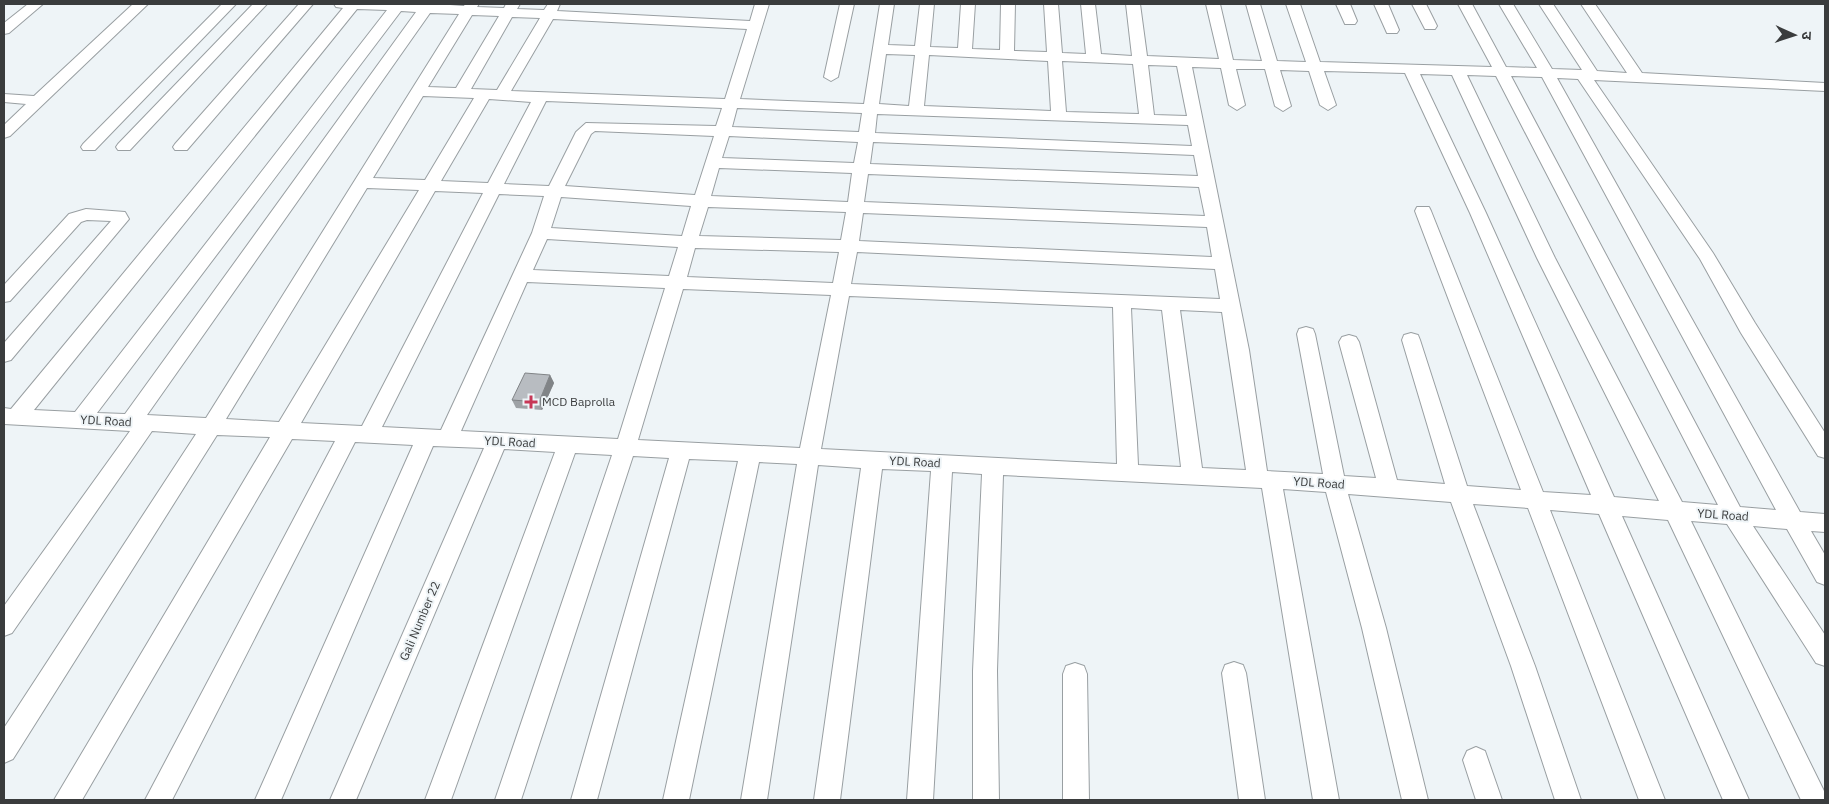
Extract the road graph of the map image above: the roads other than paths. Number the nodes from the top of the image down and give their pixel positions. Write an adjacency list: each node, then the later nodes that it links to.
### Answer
1 (36, 4): 34 (street)
2 (141, 4): 60 (street)
3 (229, 4): 73 (street)
4 (260, 4): 74 (street)
5 (306, 4): 75 (street)
6 (349, 4): 26 (street); 103 (street)
7 (762, 4): 32 (street)
8 (848, 4): 52 (street)
9 (887, 4): 36 (street)
10 (927, 4): 37 (street)
11 (968, 4): 38 (street)
12 (1008, 4): 39 (street)
13 (1051, 4): 40 (street)
14 (1088, 4): 41 (street)
15 (1133, 4): 42 (street)
16 (1213, 4): 44 (street)
17 (1253, 4): 45 (street)
18 (1294, 4): 46 (street)
19 (1343, 4): 31 (street)
20 (1380, 4): 35 (street)
21 (1420, 4): 33 (street)
22 (1465, 4): 49 (street)
23 (1506, 4): 50 (street)
24 (1546, 4): 51 (street)
25 (1588, 4): 53 (street)
26 (398, 6): 27 (street); 104 (street)
27 (427, 7): 28 (street); 105 (street)
28 (469, 8): 29 (street); 55 (street)
29 (511, 8): 30 (street); 56 (street)
30 (551, 9): 32 (street); 57 (street)
31 (1350, 21)
32 (757, 25): 61 (street)
33 (1430, 26)
34 (4, 30)
35 (1392, 30)
36 (880, 49): 37 (street); 65 (street)
37 (921, 51): 38 (street); 66 (street)
38 (965, 53): 39 (street)
39 (1007, 55): 40 (street)
40 (1054, 57): 41 (street); 67 (street)
41 (1094, 58): 42 (street)
42 (1140, 61): 43 (street); 68 (street)
43 (1184, 62): 44 (street); 69 (street)
44 (1227, 64): 45 (street); 63 (street)
45 (1271, 66): 46 (street); 64 (street)
46 (1316, 67): 47 (street); 62 (street)
47 (1410, 69): 48 (street); 127 (street)
48 (1457, 70): 49 (street); 128 (street)
49 (1502, 71): 50 (street); 129 (street)
50 (1547, 73): 51 (street); 130 (street)
51 (1588, 75): 53 (street); 113 (street)
52 (831, 77)
53 (1638, 78): 54 (street)
54 (1825, 87)
55 (420, 91): 56 (street); 80 (street)
56 (461, 93): 57 (street)
57 (493, 94): 58 (street); 81 (street)
58 (534, 96): 61 (street); 82 (street)
59 (4, 98): 60 (street)
60 (39, 101): 71 (street)
61 (733, 102): 65 (street); 70 (street)
62 (1328, 105)
63 (1237, 106)
64 (1283, 106)
65 (871, 107): 66 (street); 72 (street)
66 (916, 109): 67 (street)
67 (1059, 115): 68 (street)
68 (1147, 119): 69 (street)
69 (1196, 121): 76 (street)
70 (724, 131): 72 (street); 77 (street); 83 (street)
71 (4, 133)
72 (866, 138): 76 (street); 78 (street)
73 (89, 147)
74 (124, 147)
75 (180, 147)
76 (1202, 151): 79 (street)
77 (714, 163): 78 (street); 84 (street)
78 (861, 168): 79 (street); 85 (street)
79 (1208, 182): 87 (street)
80 (363, 183): 81 (street); 106 (street)
81 (429, 187): 82 (street); 107 (street)
82 (492, 189): 83 (street); 108 (street)
83 (554, 191): 84 (street); 88 (street)
84 (702, 201): 85 (street); 89 (street)
85 (855, 207): 87 (street); 90 (street)
86 (1423, 211): 126 (street)
87 (1215, 222): 91 (street)
88 (541, 233): 89 (street); 92 (street)
89 (689, 242): 90 (street); 93 (street)
90 (849, 246): 91 (street); 94 (street)
91 (1223, 263): 98 (street)
92 (522, 276): 93 (street); 109 (street)
93 (677, 281): 94 (street); 112 (street)
94 (841, 290): 96 (street); 116 (street)
95 (4, 296): 102 (street)
96 (1122, 302): 97 (street); 120 (street)
97 (1170, 303): 98 (street); 121 (street)
98 (1231, 306): 122 (street)
99 (1306, 334): 123 (street)
100 (1411, 340): 125 (street)
101 (1349, 342): 124 (street)
102 (4, 355)
103 (10, 416): 104 (street, YDL Road)
104 (80, 420): 105 (street, YDL Road)
105 (139, 423): 106 (street, YDL Road); 133 (street)
106 (211, 427): 107 (street, YDL Road); 137 (street)
107 (284, 431): 108 (street, YDL Road); 139 (street)
108 (359, 435): 109 (street, YDL Road); 140 (street)
109 (436, 439): 110 (street, YDL Road); 141 (street)
110 (497, 442): 111 (street, YDL Road); 142 (street, Gali Number 22)
111 (568, 445): 112 (street, YDL Road); 143 (street)
112 (625, 448): 114 (street, YDL Road); 144 (street)
113 (1825, 450)
114 (681, 451): 115 (street, YDL Road); 145 (street)
115 (750, 454): 116 (street, YDL Road); 146 (street)
116 (809, 457): 117 (street, YDL Road); 147 (street)
117 (873, 460): 118 (street, YDL Road); 148 (street)
118 (942, 464): 119 (street, YDL Road); 149 (street)
119 (993, 466): 120 (street, YDL Road); 150 (street)
120 (1128, 473): 121 (street, YDL Road)
121 (1193, 476): 122 (street, YDL Road)
122 (1265, 480): 123 (street, YDL Road); 153 (street)
123 (1335, 484): 124 (street, YDL Road); 154 (street)
124 (1389, 488): 125 (street, YDL Road)
125 (1459, 494): 126 (street, YDL Road); 156 (street)
126 (1534, 500): 127 (street, YDL Road); 157 (street)
127 (1606, 506): 128 (street, YDL Road); 158 (street)
128 (1675, 511): 129 (street, YDL Road); 159 (street)
129 (1734, 516): 130 (street, YDL Road); 134 (street)
130 (1793, 520): 131 (street, YDL Road); 132 (street)
131 (1825, 523)
132 (1825, 575)
133 (4, 625)
134 (1825, 655)
135 (1234, 673): 152 (street)
136 (1075, 674): 151 (street)
137 (4, 750)
138 (1476, 760): 155 (street)
139 (67, 800)
140 (158, 800)
141 (268, 800)
142 (343, 800)
143 (438, 800)
144 (508, 800)
145 (584, 800)
146 (676, 800)
147 (754, 800)
148 (827, 800)
149 (920, 800)
150 (986, 800)
151 (1076, 800)
152 (1252, 800)
153 (1326, 800)
154 (1415, 800)
155 (1489, 800)
156 (1568, 800)
157 (1652, 800)
158 (1736, 800)
159 (1814, 800)

